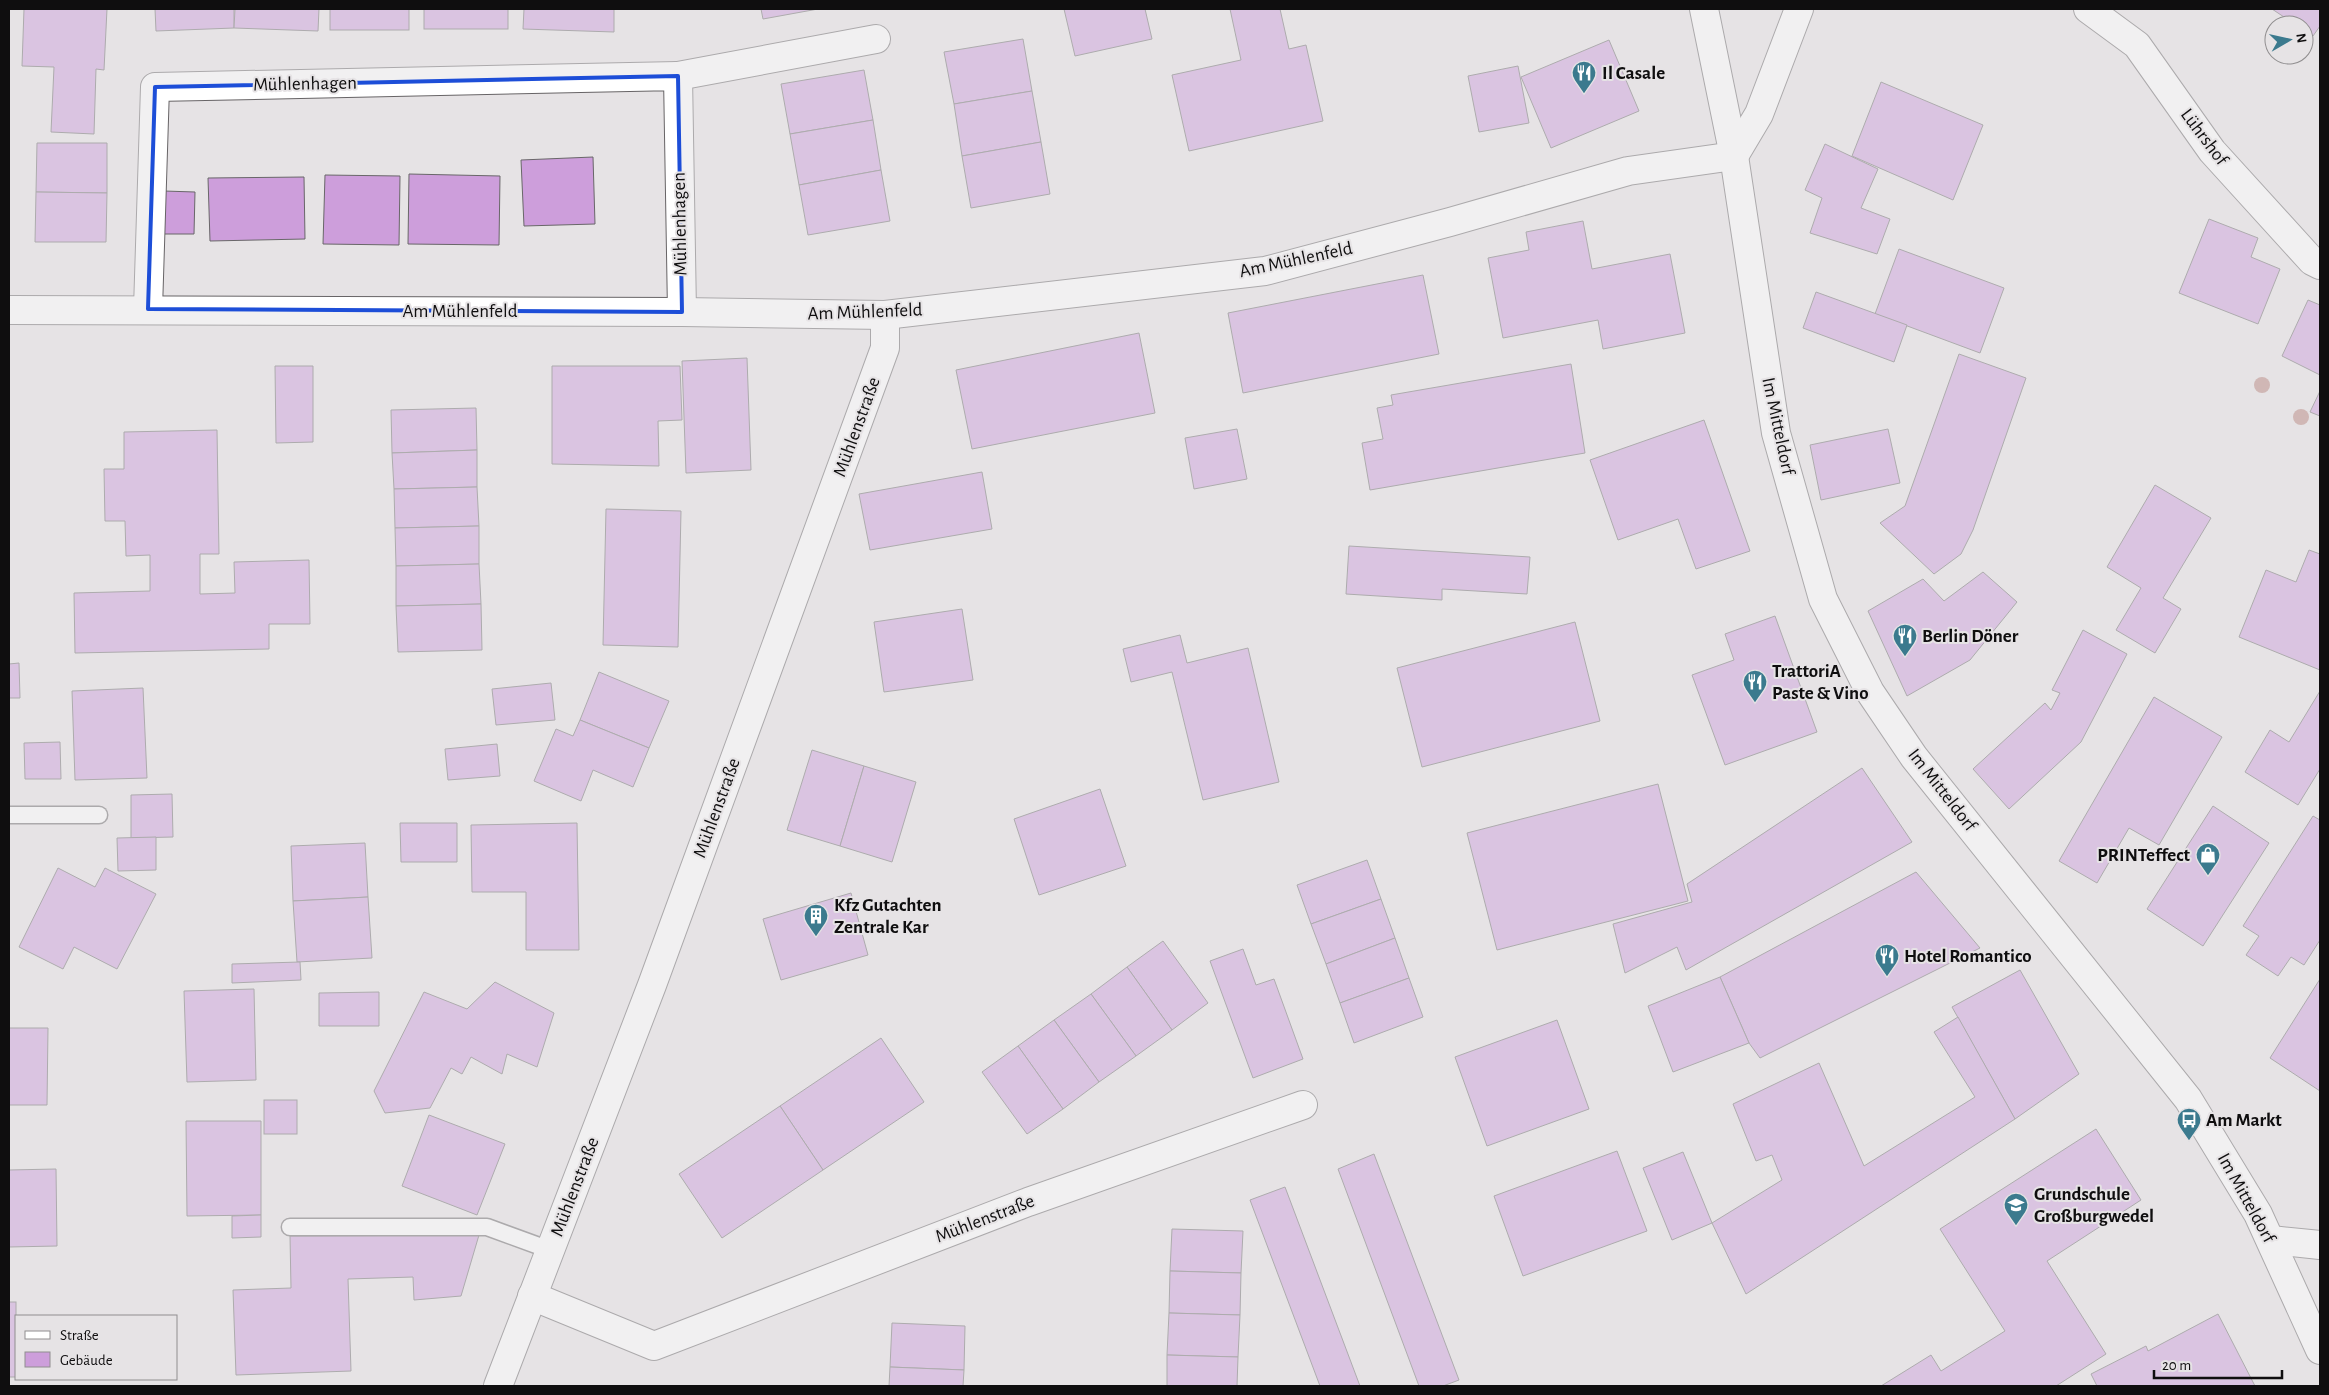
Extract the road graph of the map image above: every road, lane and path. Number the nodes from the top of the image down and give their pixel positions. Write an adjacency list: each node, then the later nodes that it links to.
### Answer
1 (1704, 9): 6 (street, Im Mitteldorf)
2 (1799, 9): 6 (street)
3 (2088, 9): 7 (street, Lührshof)
4 (876, 39): 5 (street, Mühlenhagen)
5 (678, 76): 8 (street, Mühlenhagen); 10 (street, Mühlenhagen)
6 (1734, 156): 11 (street, Am Mühlenfeld); 16 (street, Im Mitteldorf)
7 (2320, 266)
8 (148, 309): 9 (street, Am Mühlenfeld); 10 (street, Am Mühlenfeld)
9 (9, 310)
10 (682, 312): 11 (street, Am Mühlenfeld)
11 (885, 315): 18 (street, Mühlenstraße)
12 (9, 815): 13 (lane)
13 (99, 816)
14 (1303, 1105): 19 (street, Mühlenstraße)
15 (290, 1227): 18 (lane)
16 (2271, 1240): 17 (street); 20 (street, Im Mitteldorf)
17 (2320, 1245)
18 (550, 1250): 19 (street, Mühlenstraße)
19 (532, 1296): 21 (street, Mühlenstraße)
20 (2320, 1350)
21 (498, 1386)

